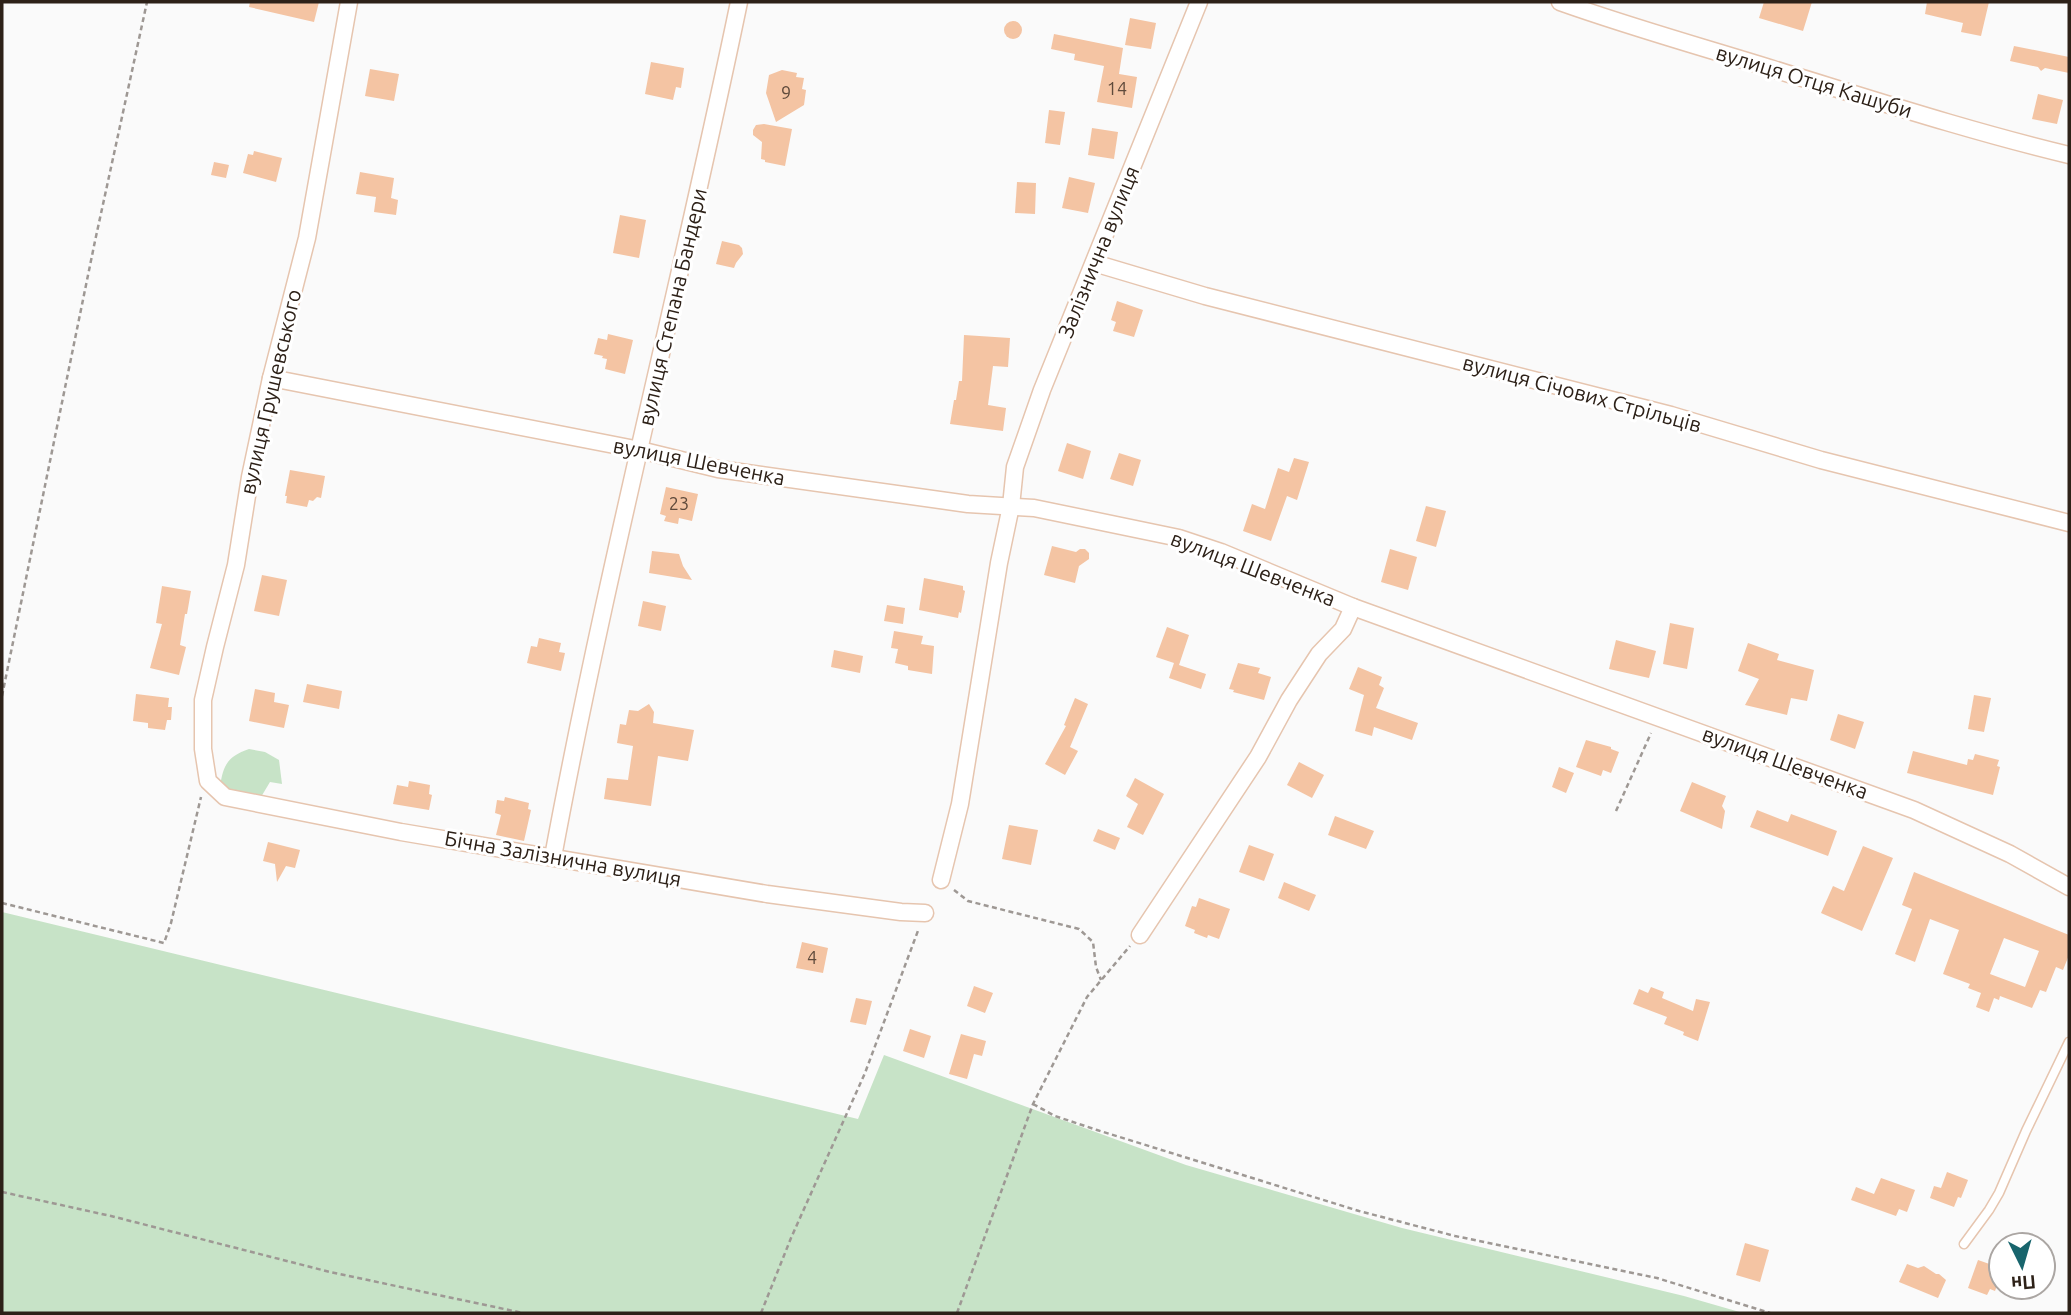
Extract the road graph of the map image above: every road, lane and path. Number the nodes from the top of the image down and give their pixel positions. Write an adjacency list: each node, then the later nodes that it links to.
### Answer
1 (147, 2): 13 (path)
2 (349, 2): 8 (street, вулиця Грушевського)
3 (739, 2): 9 (street, вулиця Степана Бандери)
4 (1199, 2): 7 (street, Залізнична вулиця)
5 (1560, 2): 6 (street, вулиця Отця Кашуби)
6 (2069, 155)
7 (1094, 264): 10 (street, Залізнична вулиця); 11 (street, вулиця Січових Стрільців)
8 (271, 378): 9 (street, вулиця Шевченка); 15 (street, вулиця Грушевського)
9 (640, 450): 10 (street, вулиця Шевченка); 17 (street, вулиця Степана Бандери)
10 (1011, 506): 12 (street, вулиця Шевченка); 18 (street, Залізнична вулиця)
11 (2069, 523)
12 (1353, 607): 14 (street, вулиця Шевченка); 22 (street)
13 (2, 696)
14 (1658, 717): 16 (path); 19 (street, вулиця Шевченка)
15 (208, 781): 17 (street, Бічна Залізнична вулиця); 20 (path)
16 (1616, 811)
17 (553, 858): 21 (street, Бічна Залізнична вулиця)
18 (941, 880): 23 (path)
19 (2069, 887)
20 (2, 903)
21 (925, 913): 29 (path)
22 (1140, 935): 23 (path)
23 (1101, 980): 25 (path)
24 (2069, 1042): 27 (lane)
25 (1033, 1104): 30 (path); 31 (path)
26 (2, 1192): 28 (path)
27 (1964, 1244)
28 (523, 1313)
29 (761, 1313)
30 (957, 1313)
31 (1770, 1313)

